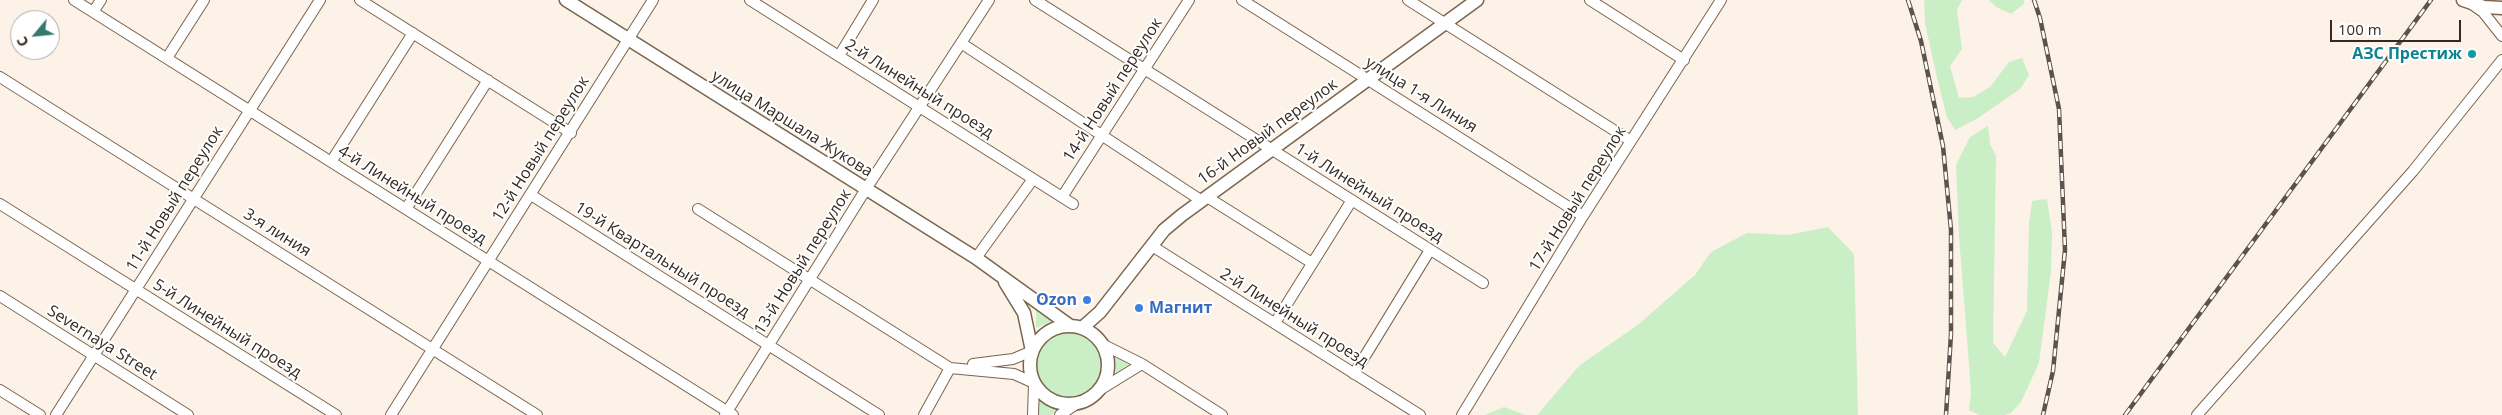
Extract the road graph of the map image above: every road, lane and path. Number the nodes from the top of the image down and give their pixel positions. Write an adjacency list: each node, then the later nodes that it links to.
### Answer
1 (74, 0): 21 (street, 4-й Линейный проезд)
2 (101, 0): 21 (street)
3 (204, 0): 28 (street)
4 (320, 0): 36 (street, 11-й Новый переулок)
5 (360, 0): 23 (street)
6 (566, 0): 25 (main road, улица Маршала Жукова)
7 (653, 0): 25 (street, 12-й Новый переулок)
8 (750, 0): 19 (street, 2-й Линейный проезд)
9 (873, 0): 27 (street)
10 (989, 0): 26 (street, 13-й Новый переулок)
11 (1035, 0): 31 (street, 1-й Линейный проезд)
12 (1189, 0): 31 (street, 14-й Новый переулок)
13 (1242, 0): 33 (street, улица 1-я Линия)
14 (1408, 0): 22 (street)
15 (1477, 0): 22 (main road, 16-й Новый переулок)
16 (1590, 0): 29 (street)
17 (1721, 0): 29 (street, 17-й Новый переулок)
18 (2466, 2): 20 (main road); 24 (street)
19 (763, 3): 27 (street, 2-й Линейный проезд)
20 (2502, 8)
21 (93, 12): 28 (street, 4-й Линейный проезд)
22 (1444, 23): 33 (main road, 16-й Новый переулок); 39 (street)
23 (413, 33): 34 (street); 41 (street)
24 (2502, 36)
25 (627, 39): 37 (street, 12-й Новый переулок); 43 (main road, улица Маршала Жукова)
26 (961, 43): 35 (street, 13-й Новый переулок); 38 (street)
27 (838, 56): 35 (street, 2-й Линейный проезд)
28 (167, 58): 36 (street, 4-й Линейный проезд)
29 (1684, 60): 39 (street, 17-й Новый переулок)
30 (2502, 60): 93 (street)
31 (1145, 68): 38 (street, 14-й Новый переулок); 40 (street, 1-й Линейный проезд)
32 (0, 77): 46 (street, 3-я линия)
33 (1368, 79): 40 (main road, 16-й Новый переулок); 53 (street, улица 1-я Линия)
34 (488, 80): 37 (street); 51 (street)
35 (920, 108): 42 (street, 2-й Линейный проезд); 43 (street, 13-й Новый переулок)
36 (250, 110): 41 (street, 4-й Линейный проезд); 46 (street, 11-й Новый переулок)
37 (570, 132): 44 (street, 12-й Новый переулок)
38 (1102, 135): 45 (street, 14-й Новый переулок); 47 (street)
39 (1631, 141): 53 (street, 17-й Новый переулок)
40 (1270, 149): 47 (main road, 16-й Новый переулок); 48 (street, 1-й Линейный проезд)
41 (331, 162): 51 (street, 4-й Линейный проезд)
42 (1033, 179): 45 (street, 2-й Линейный проезд); 56 (street)
43 (866, 189): 56 (main road, улица Маршала Жукова); 60 (street, 13-й Новый переулок)
44 (531, 195): 57 (street, 12-й Новый переулок); 68 (street, 19-й Квартальный проезд)
45 (1062, 197): 50 (street, 2-й Линейный проезд)
46 (194, 198): 62 (street, 11-й Новый переулок); 69 (street, 3-я линия)
47 (1205, 199): 54 (main road, 16-й Новый переулок); 58 (street)
48 (1352, 200): 55 (street, 1-й Линейный проезд); 58 (street)
49 (0, 204): 62 (street, 5-й Линейный проезд)
50 (1073, 204)
51 (406, 209): 57 (street, 4-й Линейный проезд)
52 (698, 209): 60 (street)
53 (1583, 216): 92 (street, 17-й Новый переулок)
54 (1152, 246): 64 (main road, 16-й Новый переулок); 65 (street, 2-й Линейный проезд)
55 (1430, 250): 61 (street, 1-й Линейный проезд); 74 (street)
56 (976, 258): 59 (main road, улица Маршала Жукова)
57 (489, 261): 69 (street, 12-й Новый переулок); 79 (street, 4-й Линейный проезд)
58 (1312, 263): 65 (street)
59 (1001, 276): 66 (main road, улица Маршала Жукова); 70 (main road, улица Маршала Жукова)
60 (810, 281): 68 (street, 13-й Новый переулок); 73 (street)
61 (1483, 283)
62 (136, 289): 71 (street, 11-й Новый переулок); 83 (street, 5-й Линейный проезд)
63 (0, 296): 71 (street, Severnaya Street)
64 (1100, 312): 66 (main road, 16-й Новый переулок); 67 (main road)
65 (1275, 324): 74 (street, 2-й Линейный проезд)
66 (1075, 326): 67 (main road); 70 (main road)
67 (1101, 343): 72 (street); 77 (main road)
68 (769, 346): 79 (street, 13-й Новый переулок); 86 (street, 19-й Квартальный проезд)
69 (433, 349): 84 (street, 12-й Новый переулок); 85 (street, 3-я линия)
70 (1032, 351): 73 (street); 75 (main road)
71 (94, 355): 81 (street, 11-й Новый переулок); 82 (street, Severnaya Street)
72 (1142, 364): 77 (street); 90 (street)
73 (950, 368): 75 (street); 87 (street)
74 (1354, 374): 91 (street, 2-й Линейный проезд)
75 (1034, 383): 78 (main road); 88 (street)
76 (0, 390): 80 (street)
77 (1098, 391): 78 (main road)
78 (1079, 402): 89 (street)
79 (729, 414)
80 (40, 415)
81 (56, 415)
82 (188, 415)
83 (336, 415)
84 (391, 415)
85 (537, 415)
86 (879, 415)
87 (924, 415)
88 (1033, 415)
89 (1060, 415)
90 (1222, 415)
91 (1420, 415)
92 (1462, 415)
93 (2197, 415)

